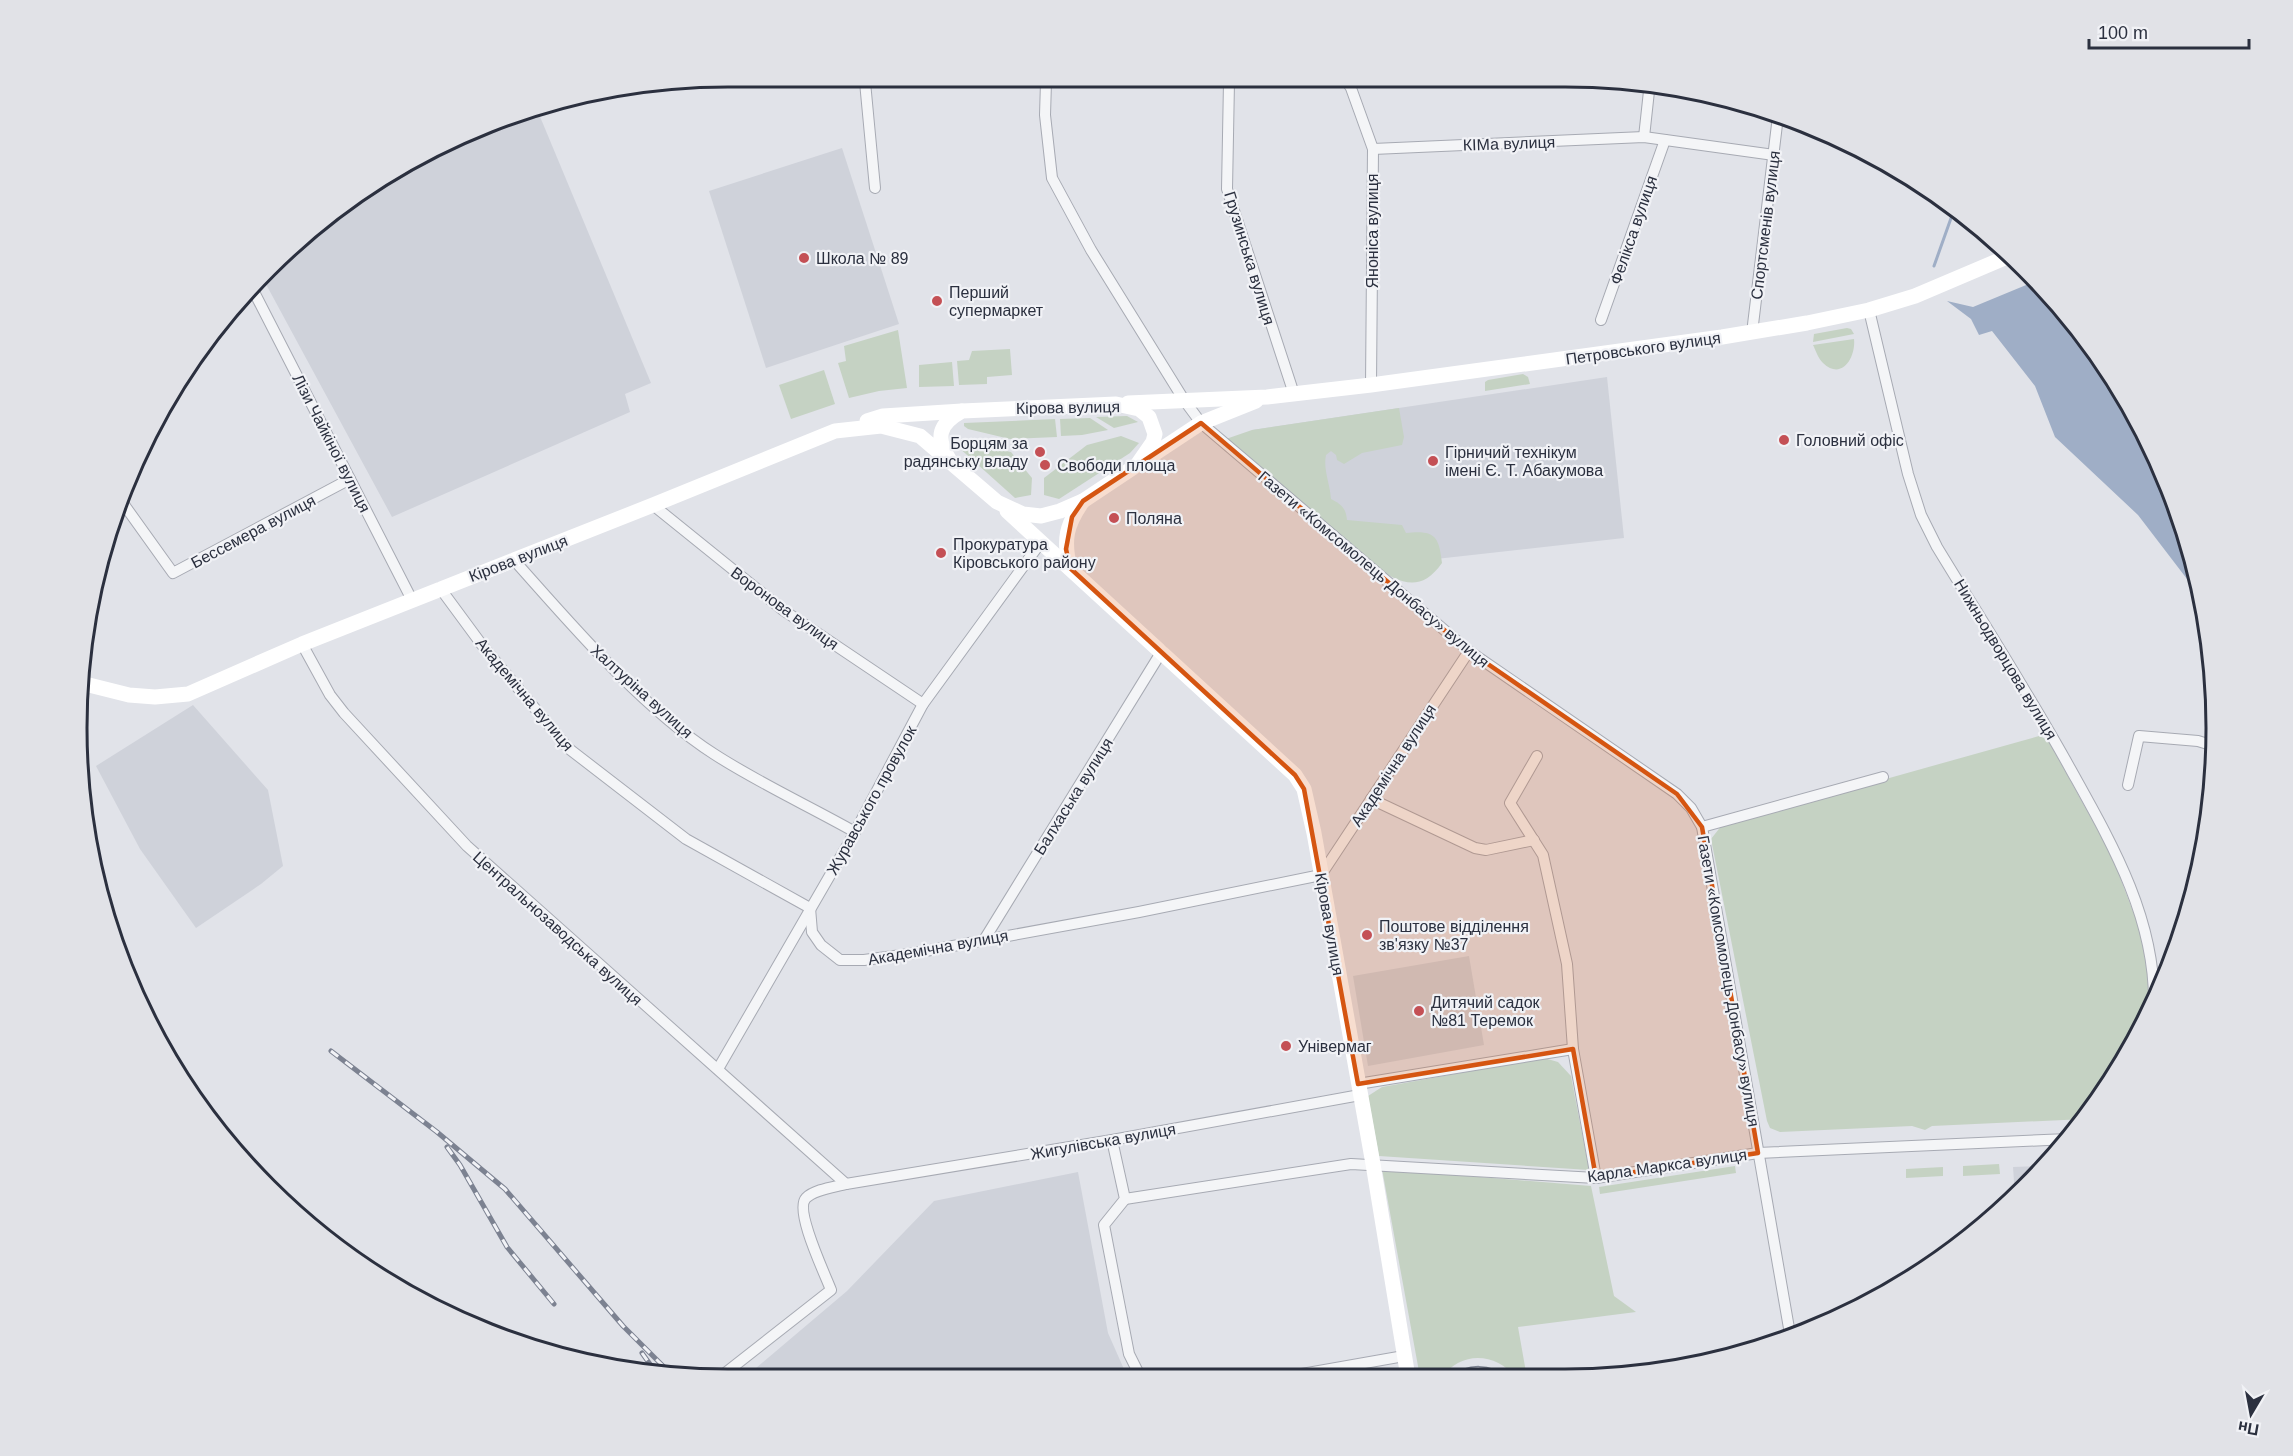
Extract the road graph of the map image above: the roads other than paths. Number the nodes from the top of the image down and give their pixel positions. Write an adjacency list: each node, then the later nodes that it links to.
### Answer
1 (865, 87): 11 (street)
2 (1047, 87): 20 (street, Газети «Комсомолець Донбасу» вулиця)
3 (1229, 87): 18 (street, Грузинська вулиця)
4 (1350, 87): 9 (street, Яноніса вулиця)
5 (1649, 92): 7 (street)
6 (1777, 123): 10 (street, Спортсменів вулиця)
7 (1644, 137): 8 (street, КІМа вулиця); 9 (street, КІМа вулиця)
8 (1665, 140): 10 (street, КІМа вулиця); 15 (street, Фелікса вулиця)
9 (1373, 149): 17 (street, Яноніса вулиця)
10 (1774, 155): 16 (street, Спортсменів вулиця)
11 (875, 188)
12 (2002, 259): 14 (main road, Петровського вулиця)
13 (255, 296): 27 (street, Лізи Чайкіної вулиця)
14 (1869, 310): 16 (main road, Петровського вулиця); 53 (street, Нижньодворцова вулиця)
15 (1601, 320)
16 (1752, 333): 17 (main road, Петровського вулиця)
17 (1371, 385): 18 (main road, Петровського вулиця)
18 (1294, 394): 19 (main road, Петровського вулиця)
19 (1267, 397): 20 (main road); 23 (main road)
20 (1184, 400): 21 (main road); 23 (street, Газети «Комсомолець Донбасу» вулиця)
21 (1116, 404): 22 (main road, Кірова вулиця); 26 (main road, Кірова вулиця)
22 (962, 411): 24 (main road, Кірова вулиця); 25 (main road)
23 (1201, 423): 26 (main road); 39 (street, Газети «Комсомолець Донбасу» вулиця)
24 (835, 431): 25 (main road, Кірова вулиця); 30 (main road, Кірова вулиця)
25 (949, 459): 29 (main road, Кірова вулиця)
26 (1137, 465): 28 (main road, Кірова вулиця)
27 (350, 479): 31 (street, Бессемера вулиця); 36 (street, Лізи Чайкіної вулиця)
28 (1083, 501): 29 (main road, Кірова вулиця); 34 (main road, Кірова вулиця)
29 (997, 502): 32 (main road, Кірова вулиця)
30 (653, 505): 33 (main road, Кірова вулиця); 41 (street, Воронова вулиця)
31 (126, 508)
32 (1041, 542): 34 (main road, Кірова вулиця); 41 (street, Журавського провулок)
33 (513, 560): 35 (main road, Кірова вулиця); 48 (street, Халтуріна вулиця)
34 (1070, 568): 38 (main road, Кірова вулиця)
35 (440, 588): 36 (main road, Кірова вулиця); 51 (street, Академічна вулиця)
36 (412, 600): 37 (main road, Кірова вулиця)
37 (302, 644): 40 (main road, Кірова вулиця); 55 (street, Центральнозаводська вулиця)
38 (1162, 651): 50 (main road, Кірова вулиця); 52 (street, Балхаська вулиця)
39 (1468, 651): 46 (street, Академічна вулиця); 47 (street, Газети «Комсомолець Донбасу» вулиця)
40 (88, 685)
41 (923, 704): 48 (street, Журавського провулок)
42 (2206, 743): 45 (street)
43 (1537, 756): 49 (street)
44 (1883, 777): 47 (street)
45 (2128, 785)
46 (1371, 799): 49 (street); 50 (street, Академічна вулиця)
47 (1702, 827): 59 (street, Газети «Комсомолець Донбасу» вулиця)
48 (855, 831): 51 (street, Журавського провулок)
49 (1534, 840): 54 (street)
50 (1321, 875): 52 (street, Академічна вулиця); 56 (main road, Кірова вулиця)
51 (810, 908): 52 (street, Академічна вулиця); 55 (street, Журавського провулок)
52 (984, 939)
53 (2159, 969)
54 (1573, 1048): 56 (street, Жигулівська вулиця); 61 (street)
55 (718, 1069): 62 (street, Центральнозаводська вулиця)
56 (1359, 1090): 57 (street, Жигулівська вулиця); 60 (main road, Кірова вулиця)
57 (1112, 1140): 62 (street, Жигулівська вулиця); 63 (street)
58 (2056, 1140): 59 (street, Карла Маркса вулиця)
59 (1758, 1153): 61 (street, Карла Маркса вулиця); 64 (street, Газети «Комсомолець Донбасу» вулиця)
60 (1373, 1164): 61 (street, Карла Маркса вулиця); 63 (street, Карла Маркса вулиця); 65 (main road, Кірова вулиця)
61 (1596, 1178)
62 (846, 1184): 66 (street, Жигулівська вулиця)
63 (1125, 1199): 67 (street)
64 (1789, 1328)
65 (1404, 1356): 68 (street); 69 (main road, Кірова вулиця)
66 (730, 1369)
67 (1136, 1369)
68 (1330, 1369)
69 (1406, 1369)

